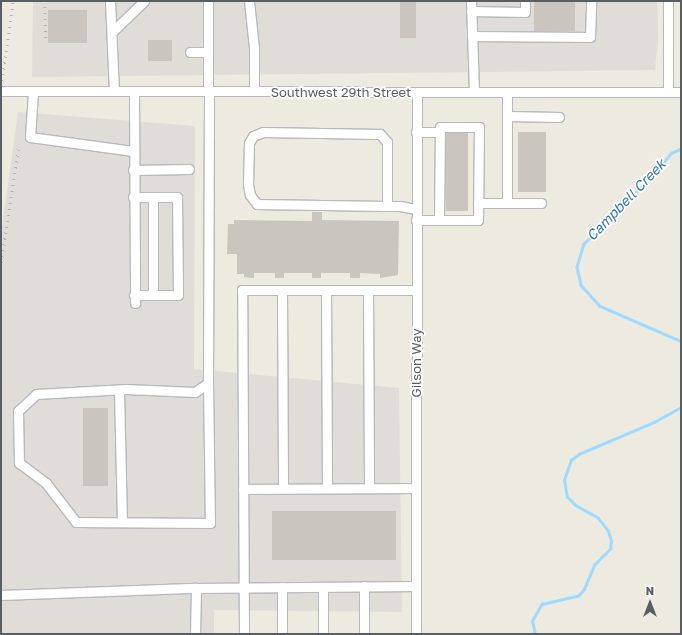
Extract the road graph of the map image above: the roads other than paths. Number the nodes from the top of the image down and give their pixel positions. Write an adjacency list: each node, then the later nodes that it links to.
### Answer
1 (110, 1): 10 (street)
2 (144, 1): 10 (street)
3 (208, 1): 13 (street)
4 (249, 1): 19 (street)
5 (471, 1): 9 (street)
6 (525, 1): 9 (street)
7 (591, 1): 11 (street)
8 (668, 1): 23 (street)
9 (471, 11): 11 (street)
10 (112, 32): 14 (street)
11 (472, 36): 21 (street)
12 (190, 52): 13 (street)
13 (207, 52): 18 (street)
14 (114, 91): 15 (street, Southwest 29th Street); 17 (street, Southwest 29th Street)
15 (134, 91): 18 (street, Southwest 29th Street); 29 (street)
16 (1, 92): 17 (street, Southwest 29th Street)
17 (33, 92): 29 (street)
18 (208, 92): 19 (street, Southwest 29th Street); 46 (street)
19 (254, 92): 20 (street, Southwest 29th Street)
20 (416, 92): 21 (street, Southwest 29th Street); 27 (street, Gilson Way)
21 (474, 92): 22 (street, Southwest 29th Street)
22 (507, 92): 23 (street, Southwest 29th Street); 25 (street)
23 (668, 92): 24 (street, Southwest 29th Street)
24 (681, 92)
25 (507, 116): 26 (street); 35 (street)
26 (559, 117)
27 (416, 132): 28 (street); 38 (street, Gilson Way)
28 (440, 132): 34 (street); 40 (street)
29 (133, 152): 31 (street)
30 (189, 169): 31 (street)
31 (133, 170): 32 (street)
32 (133, 197): 33 (street); 45 (street)
33 (152, 197): 45 (street); 45 (street)
34 (478, 203): 35 (street); 40 (street)
35 (507, 203): 36 (street)
36 (541, 203)
37 (387, 206): 37 (street); 38 (street)
38 (416, 209): 39 (street, Gilson Way)
39 (416, 220): 40 (street); 44 (street, Gilson Way)
40 (439, 220)
41 (282, 290): 42 (street); 48 (street); 49 (street)
42 (326, 290): 43 (street); 50 (street)
43 (368, 290): 44 (street); 51 (street)
44 (416, 290): 52 (street, Gilson Way)
45 (153, 295)
46 (208, 383): 47 (street); 53 (street)
47 (119, 390): 53 (street); 53 (street)
48 (243, 488): 49 (street); 56 (street)
49 (283, 488): 50 (street)
50 (327, 488): 51 (street)
51 (369, 488): 52 (street)
52 (416, 488): 55 (street, Gilson Way)
53 (122, 522)
54 (364, 586): 55 (street); 58 (street); 65 (street)
55 (416, 586): 66 (street, Gilson Way)
56 (243, 587): 57 (street); 59 (street); 62 (street)
57 (282, 587): 58 (street); 63 (street)
58 (323, 587): 64 (street)
59 (196, 588): 60 (street); 61 (street)
60 (1, 595)
61 (196, 634)
62 (244, 634)
63 (282, 634)
64 (323, 634)
65 (364, 634)
66 (416, 634)

